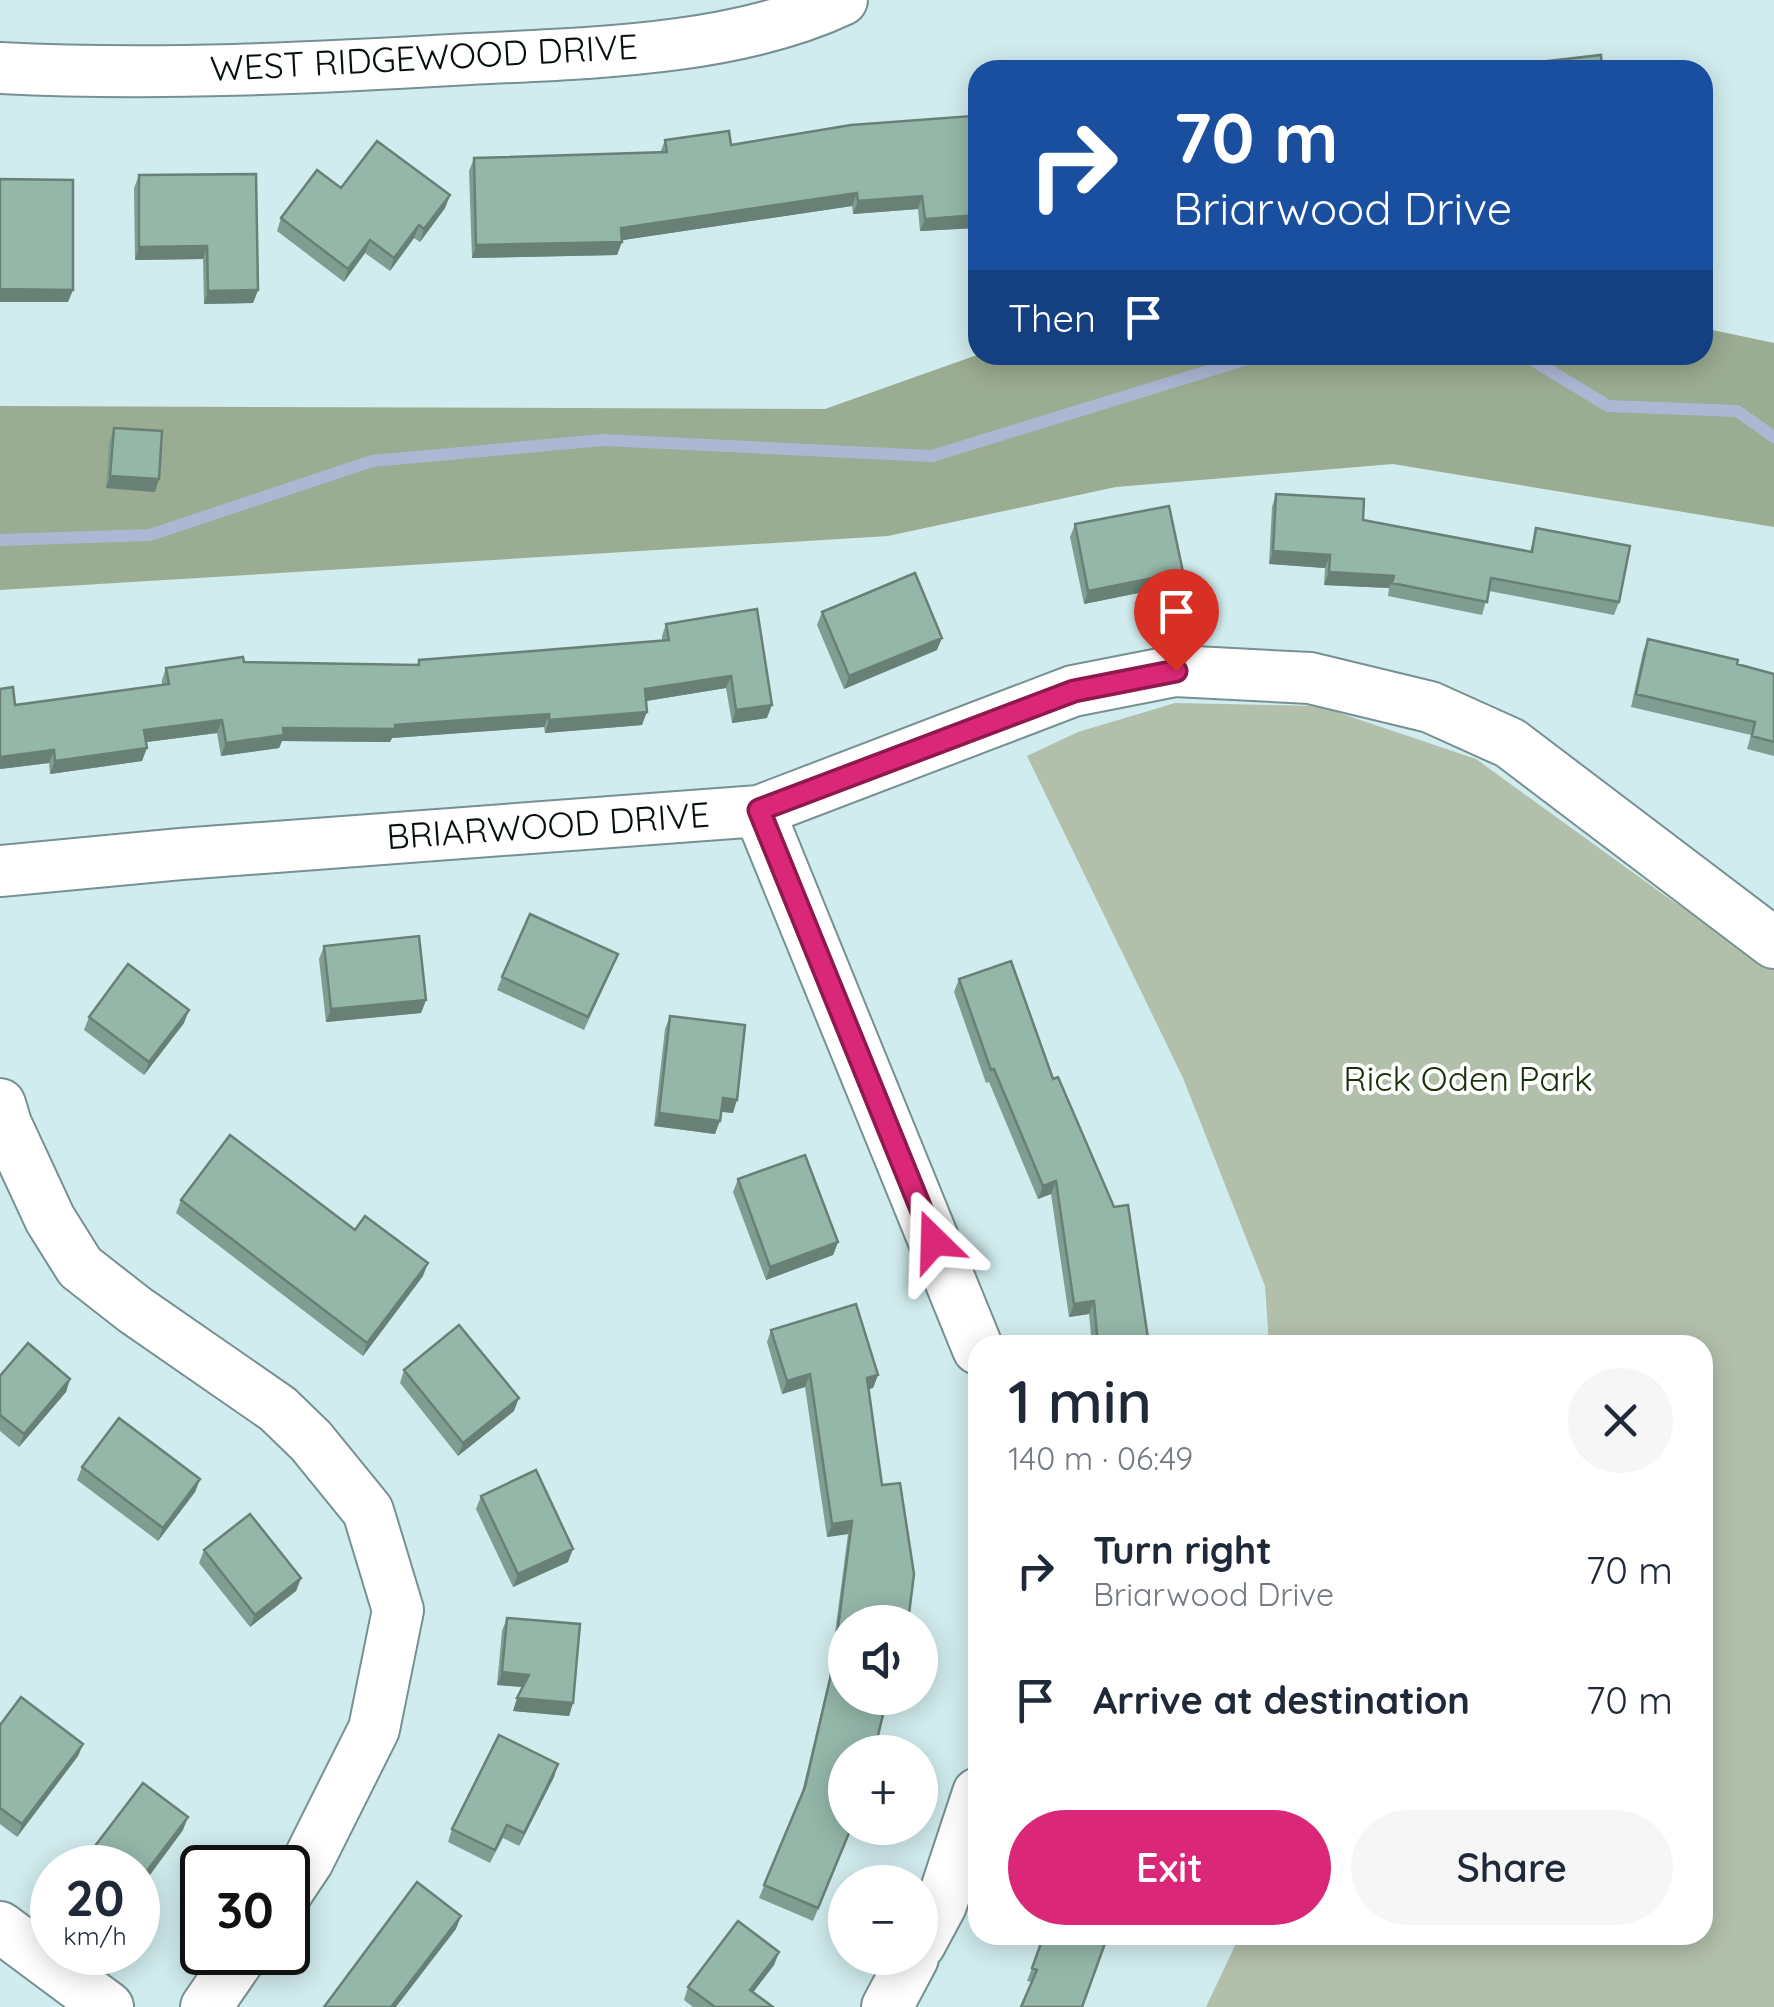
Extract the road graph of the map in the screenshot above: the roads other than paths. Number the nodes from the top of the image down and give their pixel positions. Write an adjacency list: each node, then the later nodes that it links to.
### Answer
1 (842, 0): 2 (street, WEST RIDGEWOOD DRIVE)
2 (0, 68)
3 (759, 810): 4 (street, BRIARWOOD DRIVE); 5 (street, BRIARWOOD DRIVE); 7 (street)
4 (0, 871)
5 (1774, 943)
6 (0, 1104): 9 (street)
7 (972, 1335)
8 (968, 1823): 10 (street)
9 (310, 1857)
10 (938, 1911)
11 (0, 1927): 14 (street)
12 (228, 1975): 15 (street)
13 (904, 1975): 16 (street)
14 (108, 2007)
15 (206, 2007)
16 (886, 2007)

